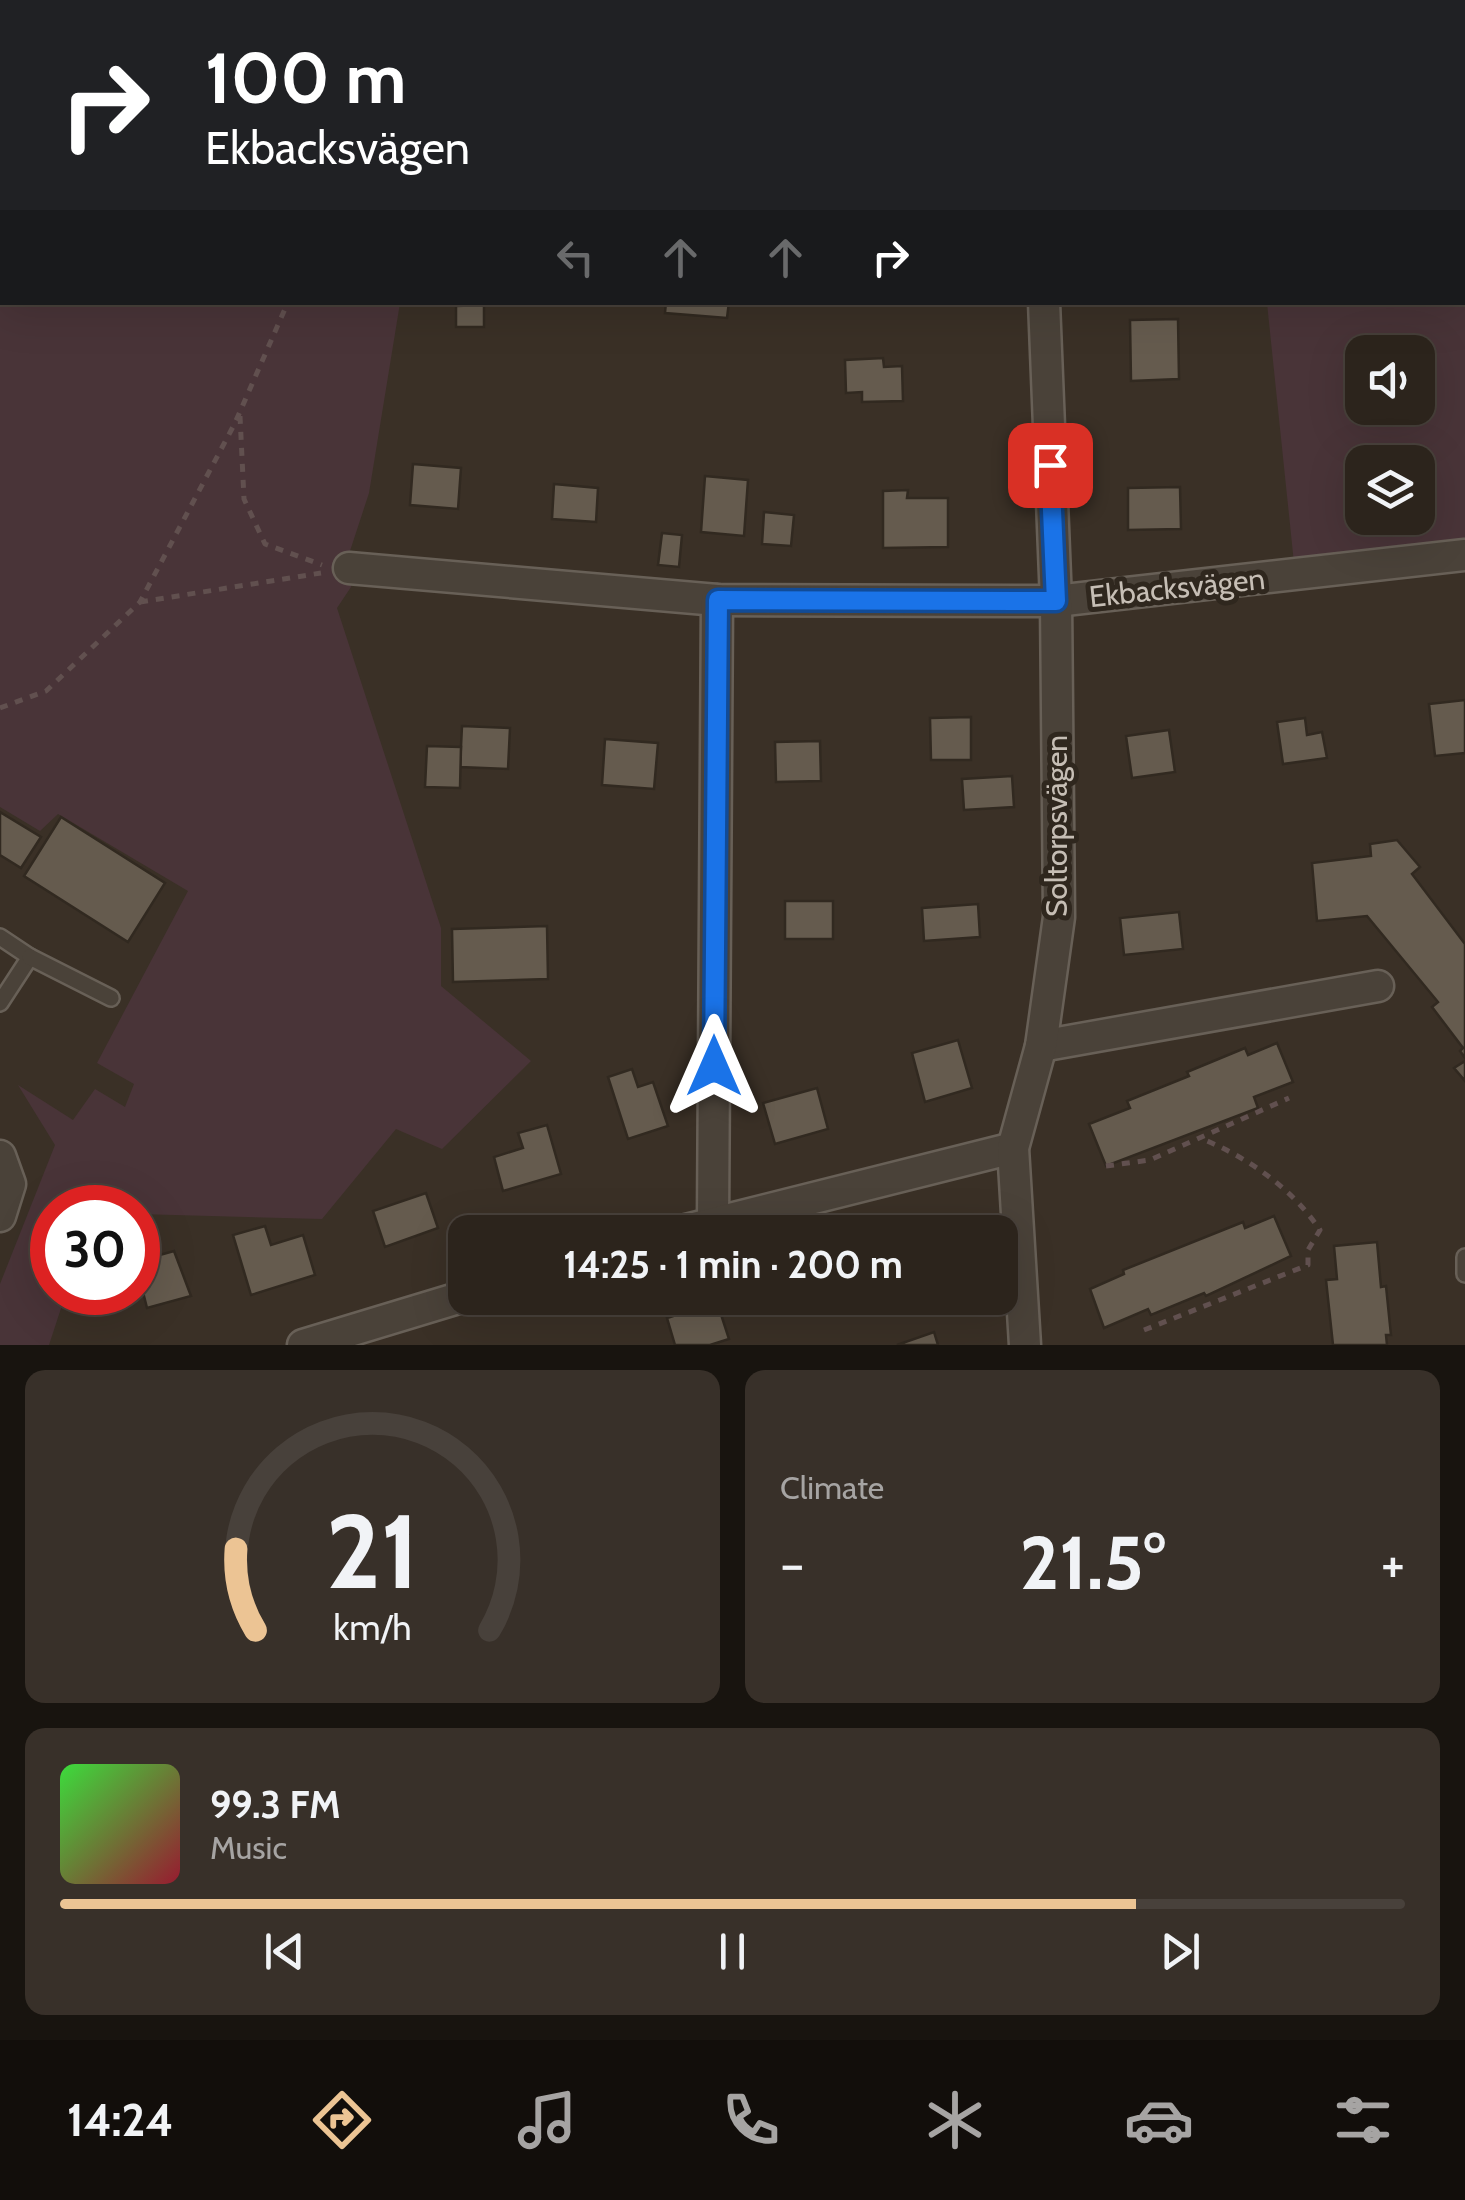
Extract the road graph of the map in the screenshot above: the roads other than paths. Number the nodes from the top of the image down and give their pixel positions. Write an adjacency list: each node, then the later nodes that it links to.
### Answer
1 (1044, 305): 5 (street, Soltorpsvägen)
2 (1465, 555): 5 (street, Ekbacksvägen)
3 (348, 568): 4 (street, Ekbacksvägen)
4 (718, 600): 5 (street, Ekbacksvägen); 14 (street)
5 (1056, 601): 11 (street, Soltorpsvägen)
6 (0, 937): 7 (lane)
7 (30, 957): 9 (lane); 10 (lane)
8 (1378, 986): 11 (street)
9 (111, 998)
10 (0, 1004)
11 (1041, 1046): 12 (street, Soltorpsvägen)
12 (1013, 1148): 15 (street); 21 (street, Soltorpsvägen)
13 (0, 1156): 16 (street)
14 (713, 1215)
15 (741, 1215)
16 (0, 1216)
17 (1465, 1257): 18 (lane)
18 (1465, 1274)
19 (448, 1301): 20 (street)
20 (303, 1345)
21 (1025, 1345)

